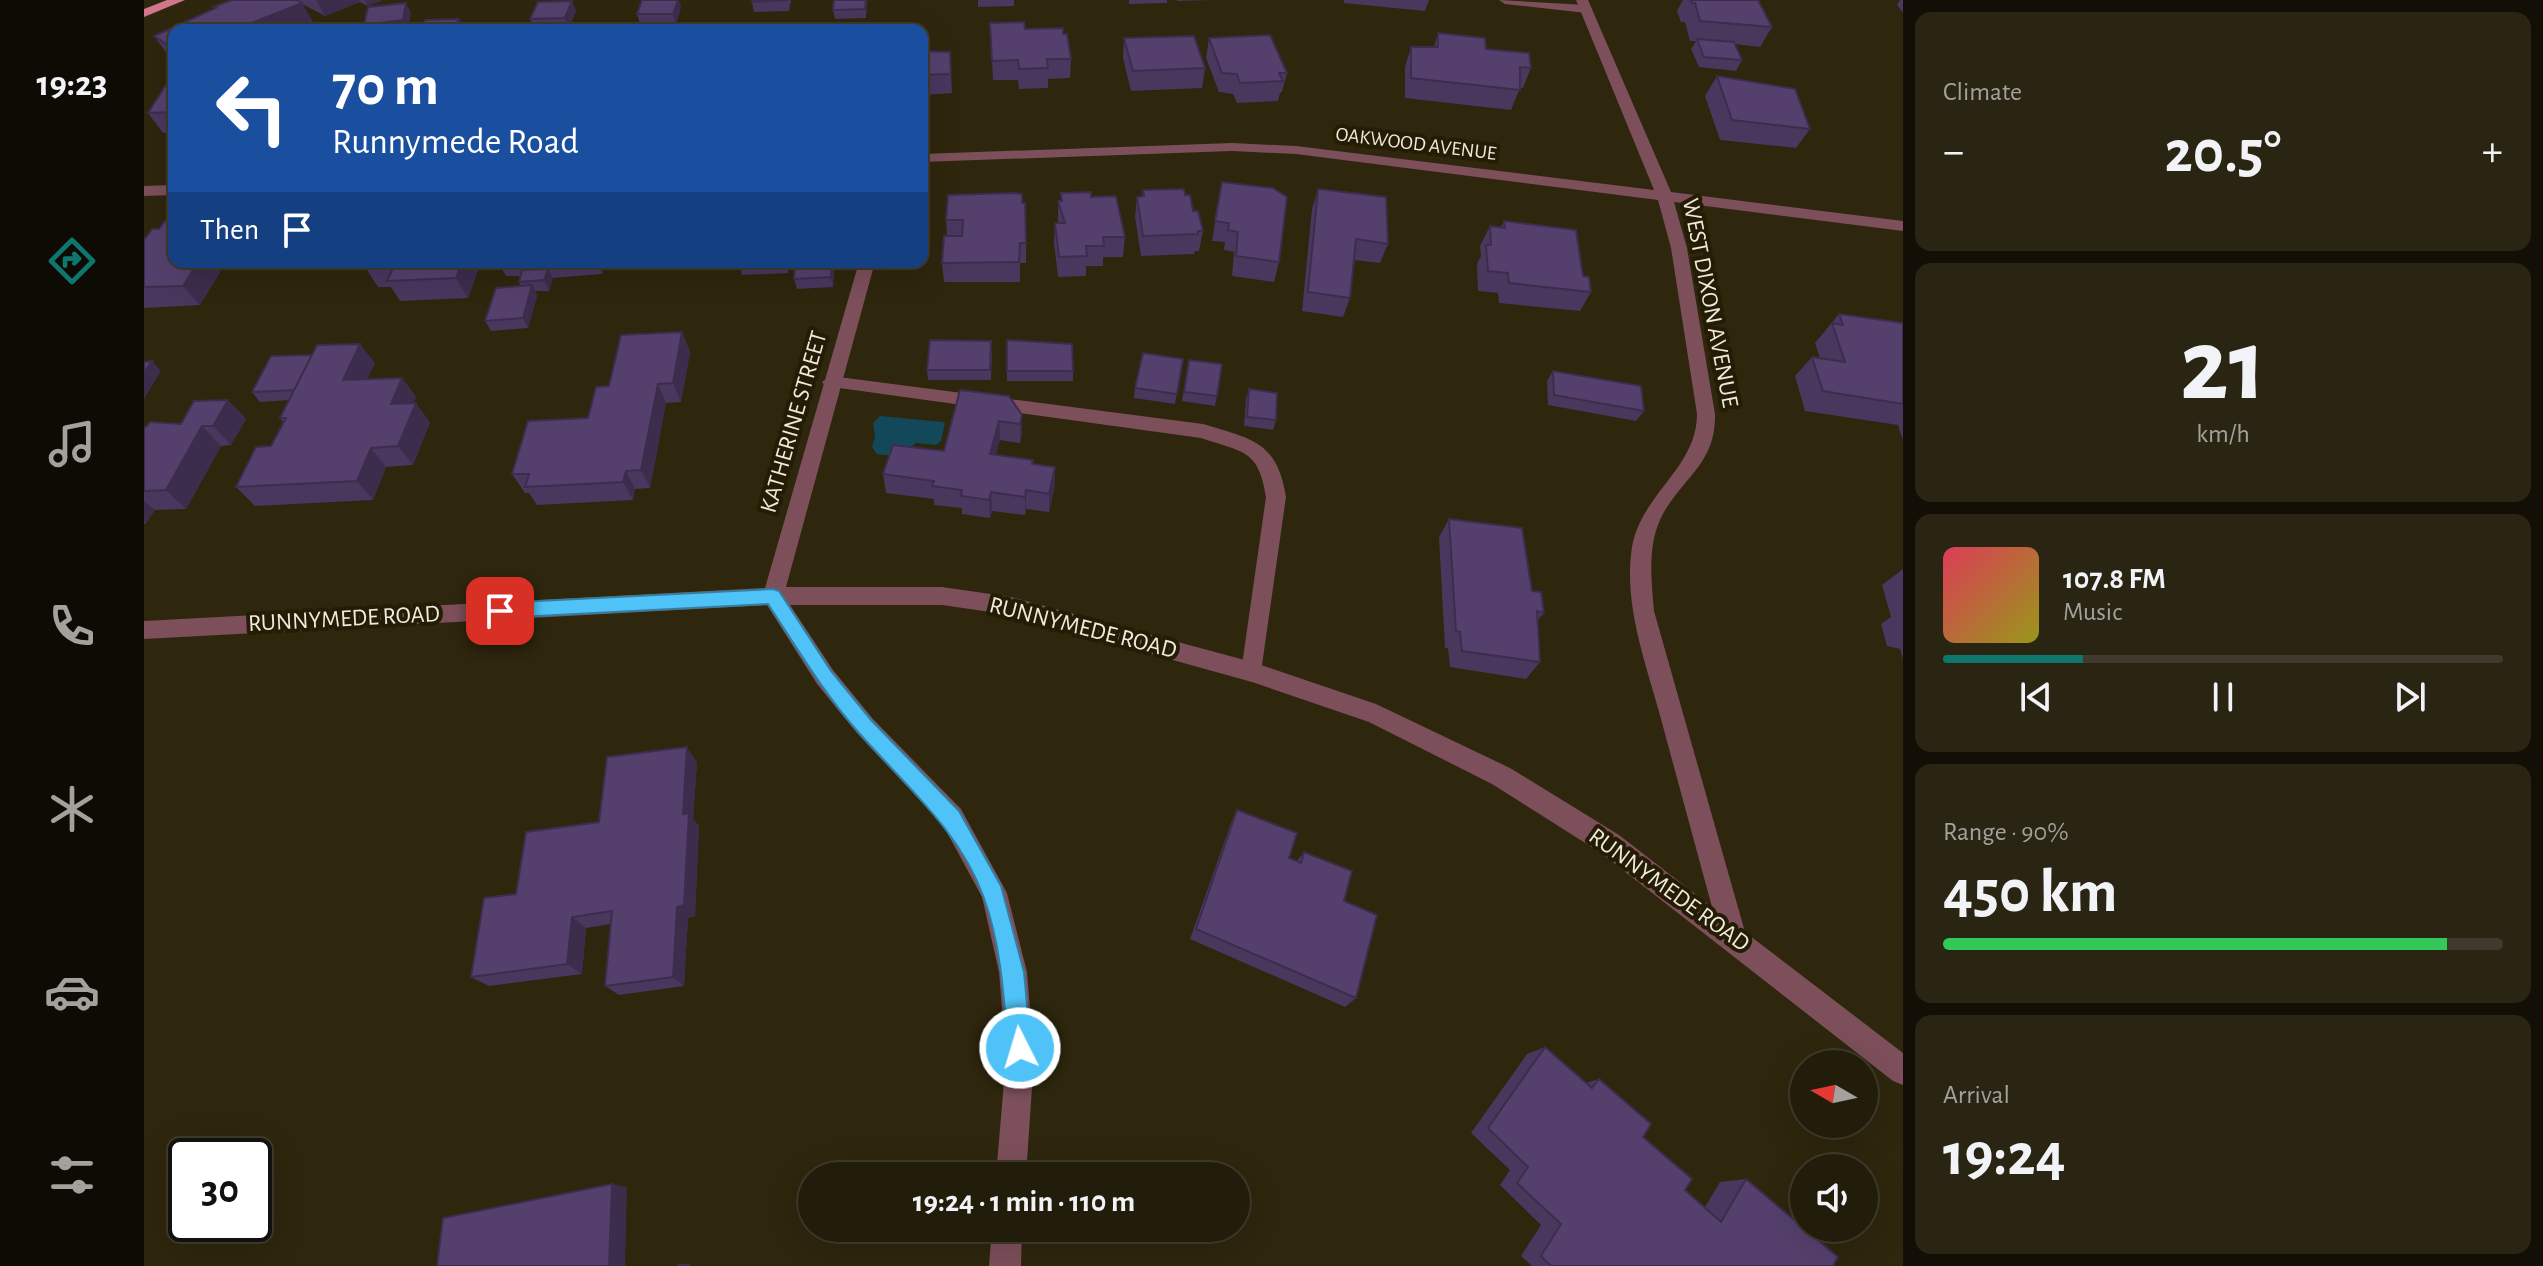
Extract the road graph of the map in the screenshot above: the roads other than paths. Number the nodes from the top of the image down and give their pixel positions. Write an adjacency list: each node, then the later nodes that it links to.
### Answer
1 (179, 0): 4 (main road)
2 (1505, 0): 3 (street)
3 (1584, 4): 8 (street, WEST DIXON AVENUE)
4 (144, 13)
5 (928, 158): 8 (street, OAKWOOD AVENUE)
6 (168, 190): 7 (street)
7 (144, 191)
8 (1664, 195): 9 (street, OAKWOOD AVENUE); 15 (street, WEST DIXON AVENUE)
9 (1903, 226)
10 (865, 268): 11 (street, KATHERINE STREET)
11 (831, 382): 12 (street, KATHERINE STREET); 14 (street)
12 (773, 596): 13 (street, RUNNYMEDE ROAD); 14 (street, RUNNYMEDE ROAD); 17 (street)
13 (144, 630)
14 (1252, 672): 15 (street, RUNNYMEDE ROAD)
15 (1733, 936): 16 (street, RUNNYMEDE ROAD)
16 (1903, 1071)
17 (1012, 1162)
18 (1006, 1242): 19 (street)
19 (1005, 1266)

